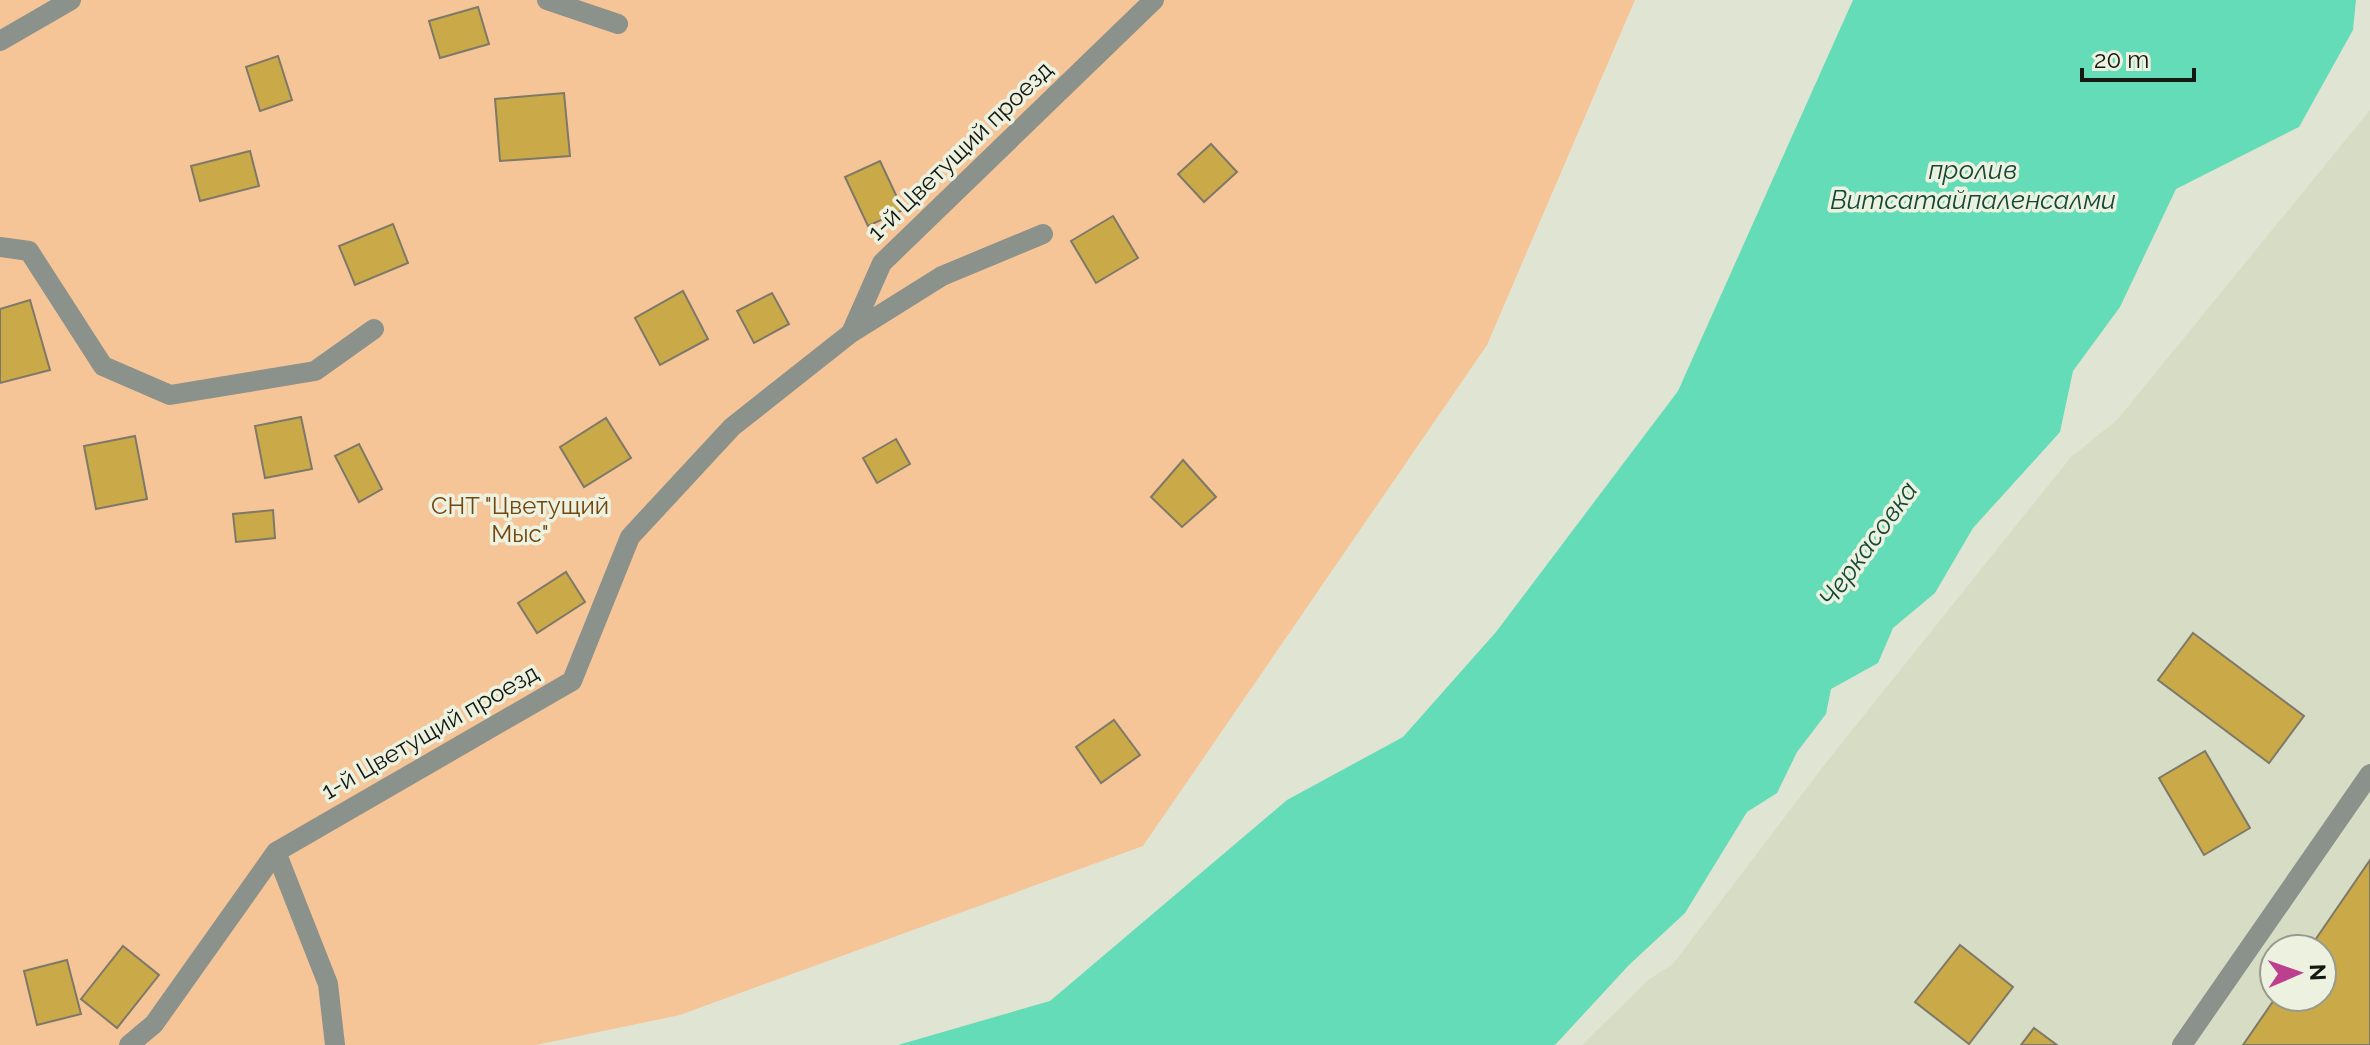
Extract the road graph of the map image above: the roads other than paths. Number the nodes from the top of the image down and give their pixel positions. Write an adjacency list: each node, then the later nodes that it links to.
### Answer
1 (71, 0): 5 (street)
2 (547, 0): 4 (street)
3 (1154, 0): 9 (street, 1-й Цветущий проезд)
4 (618, 24)
5 (0, 41)
6 (1043, 234): 9 (street)
7 (0, 247): 8 (street)
8 (374, 329)
9 (851, 333): 11 (street, 1-й Цветущий проезд)
10 (2370, 774): 14 (street)
11 (276, 852): 12 (street, 1-й Цветущий проезд); 13 (street)
12 (129, 1045)
13 (335, 1045)
14 (2182, 1045)

